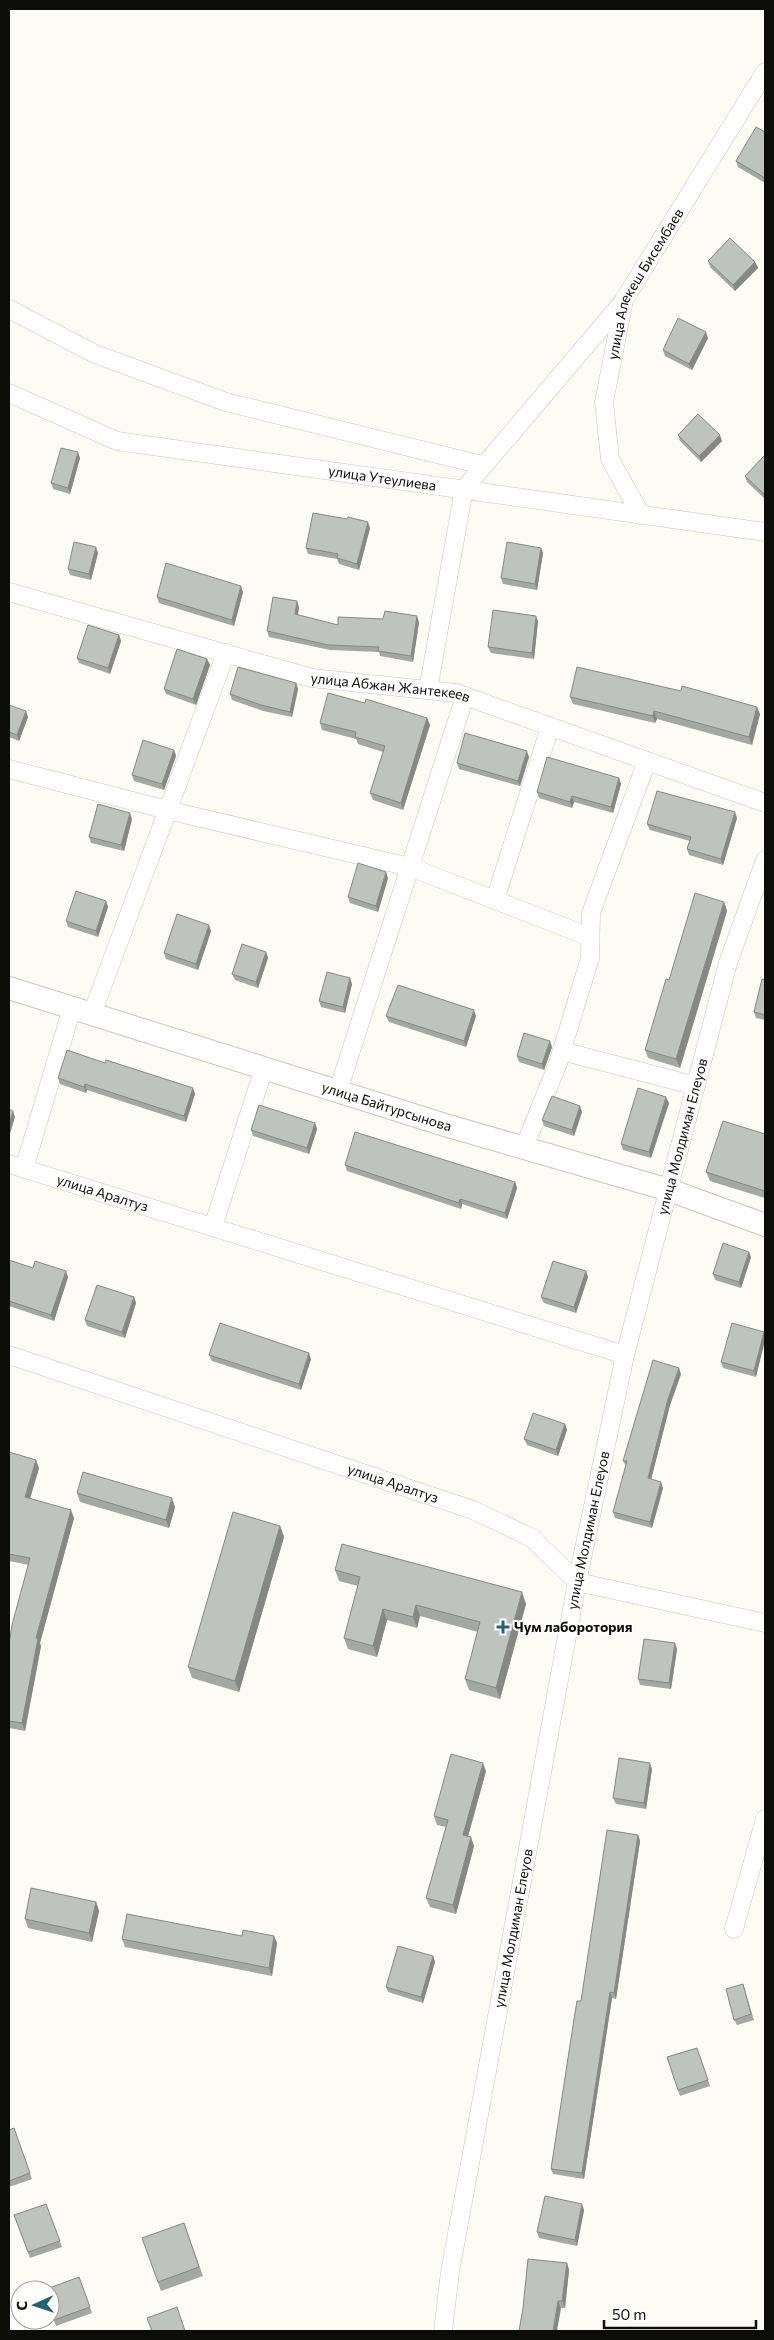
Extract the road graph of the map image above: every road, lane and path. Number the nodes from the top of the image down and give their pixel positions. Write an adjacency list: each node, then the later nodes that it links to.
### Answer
1 (765, 72): 2 (street, улица Алекеш Бисембаев)
2 (624, 300): 5 (street); 7 (street, улица Алекеш Бисембаев)
3 (9, 309): 5 (street)
4 (9, 393): 6 (street, улица Утеулиева)
5 (482, 466): 6 (street)
6 (464, 489): 7 (street, улица Утеулиева); 11 (street)
7 (641, 515): 8 (street, улица Утеулиева)
8 (765, 532)
9 (9, 592): 10 (street, улица Абжан Жантекеев)
10 (226, 653): 11 (street, улица Абжан Жантекеев); 17 (street)
11 (428, 690): 12 (street, улица Абжан Жантекеев)
12 (465, 696): 13 (street, улица Абжан Жантекеев); 19 (street)
13 (550, 727): 14 (street, улица Абжан Жантекеев); 20 (street)
14 (647, 761): 16 (street, улица Абжан Жантекеев); 21 (street)
15 (9, 769): 17 (street)
16 (765, 803)
17 (167, 810): 19 (street); 23 (street)
18 (764, 865): 26 (street, улица Молдиман Елеуов)
19 (410, 867): 20 (street); 27 (street)
20 (495, 900): 21 (street)
21 (590, 937): 24 (street)
22 (9, 988): 23 (street, улица Байтурсынова)
23 (82, 1011): 25 (street, улица Байтурсынова); 29 (street)
24 (562, 1051): 26 (street); 28 (street)
25 (264, 1068): 27 (street, улица Байтурсынова); 32 (street)
26 (696, 1086): 30 (street, улица Молдиман Елеуов)
27 (338, 1091): 28 (street, улица Байтурсынова)
28 (524, 1148): 30 (street, улица Байтурсынова)
29 (16, 1167): 32 (street, улица Аралтуз)
30 (669, 1190): 31 (street, улица Байтурсынова); 34 (street, улица Молдиман Елеуов)
31 (765, 1225)
32 (213, 1228): 34 (street, улица Аралтуз)
33 (9, 1355): 35 (street, улица Аралтуз)
34 (625, 1355): 35 (street, улица Молдиман Елеуов)
35 (577, 1582): 36 (street); 41 (street, улица Молдиман Елеуов)
36 (765, 1623)
37 (765, 1819): 38 (street)
38 (734, 1929)
39 (9, 2311): 40 (street)
40 (16, 2331)
41 (443, 2331)

